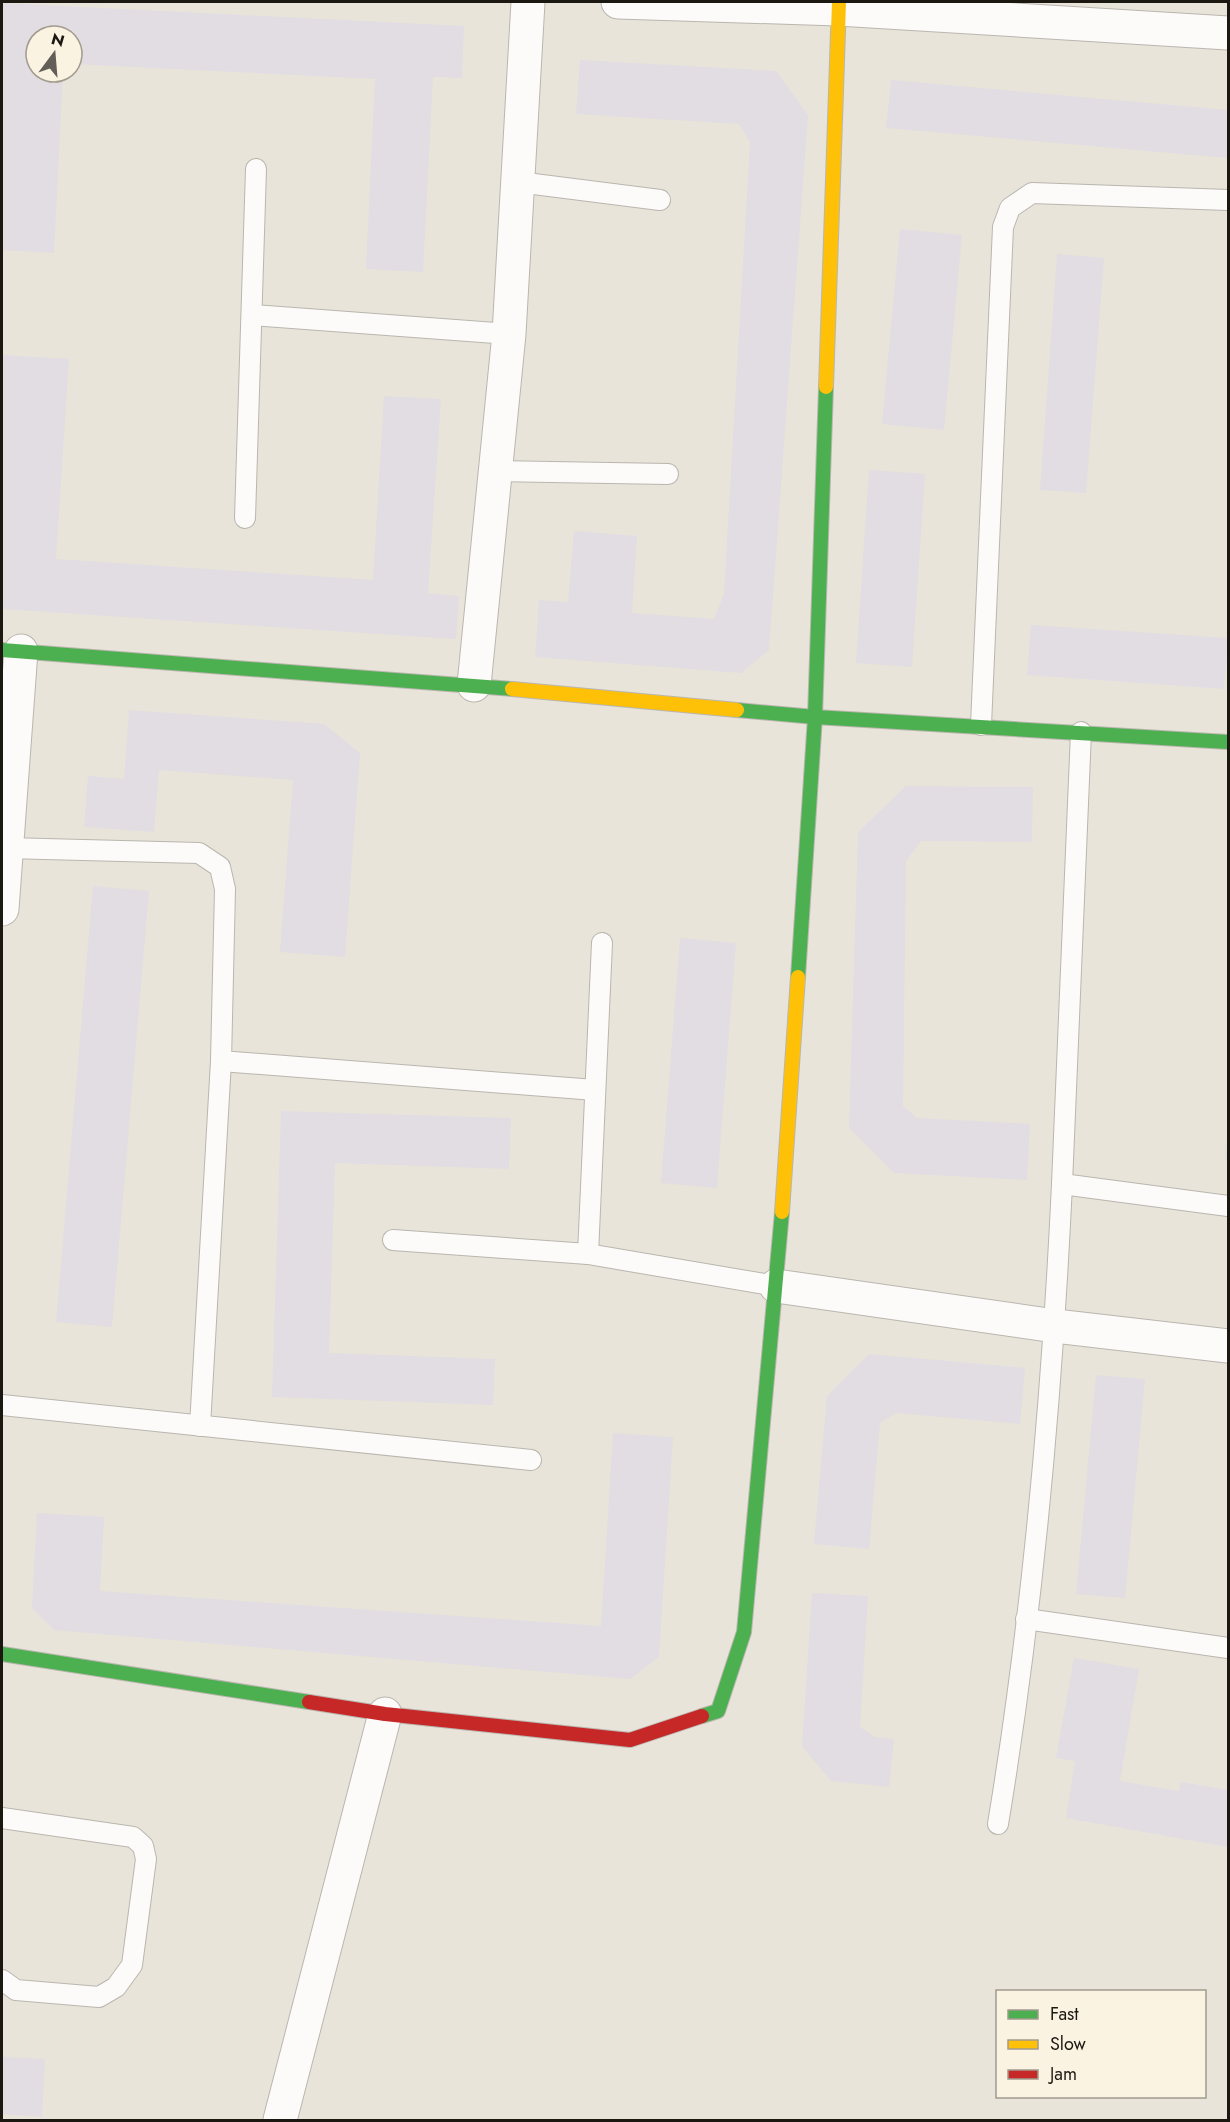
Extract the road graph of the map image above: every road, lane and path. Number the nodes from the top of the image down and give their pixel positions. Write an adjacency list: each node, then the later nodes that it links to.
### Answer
1 (528, 2): 6 (street)
2 (618, 2): 3 (street)
3 (839, 5): 4 (street); 16 (street)
4 (1228, 33)
5 (256, 169): 9 (lane)
6 (518, 182): 7 (lane); 10 (street)
7 (660, 200)
8 (1228, 200): 17 (lane)
9 (252, 315): 10 (lane); 13 (lane)
10 (509, 334): 11 (street)
11 (494, 471): 12 (lane); 15 (street)
12 (668, 474)
13 (245, 518)
14 (11, 650): 15 (street); 20 (street)
15 (474, 685): 16 (street)
16 (815, 717): 17 (street); 29 (street)
17 (981, 725): 18 (street)
18 (1081, 732): 19 (street); 25 (lane)
19 (1228, 742)
20 (6, 848): 21 (street); 23 (lane)
21 (2, 909)
22 (602, 943): 24 (lane)
23 (221, 1061): 24 (lane); 33 (lane)
24 (595, 1090): 28 (lane)
25 (1062, 1184): 26 (lane); 30 (lane)
26 (1228, 1206)
27 (393, 1240): 28 (lane)
28 (588, 1254): 29 (lane)
29 (776, 1286): 30 (street); 38 (street)
30 (1055, 1326): 31 (street); 35 (lane)
31 (1228, 1346)
32 (2, 1405): 33 (lane)
33 (200, 1426): 34 (lane)
34 (531, 1460)
35 (1026, 1619): 36 (lane); 40 (lane)
36 (1228, 1648)
37 (2, 1654): 38 (street)
38 (385, 1714): 42 (street)
39 (2, 1818): 41 (lane)
40 (998, 1824)
41 (2, 1980)
42 (280, 2121)

